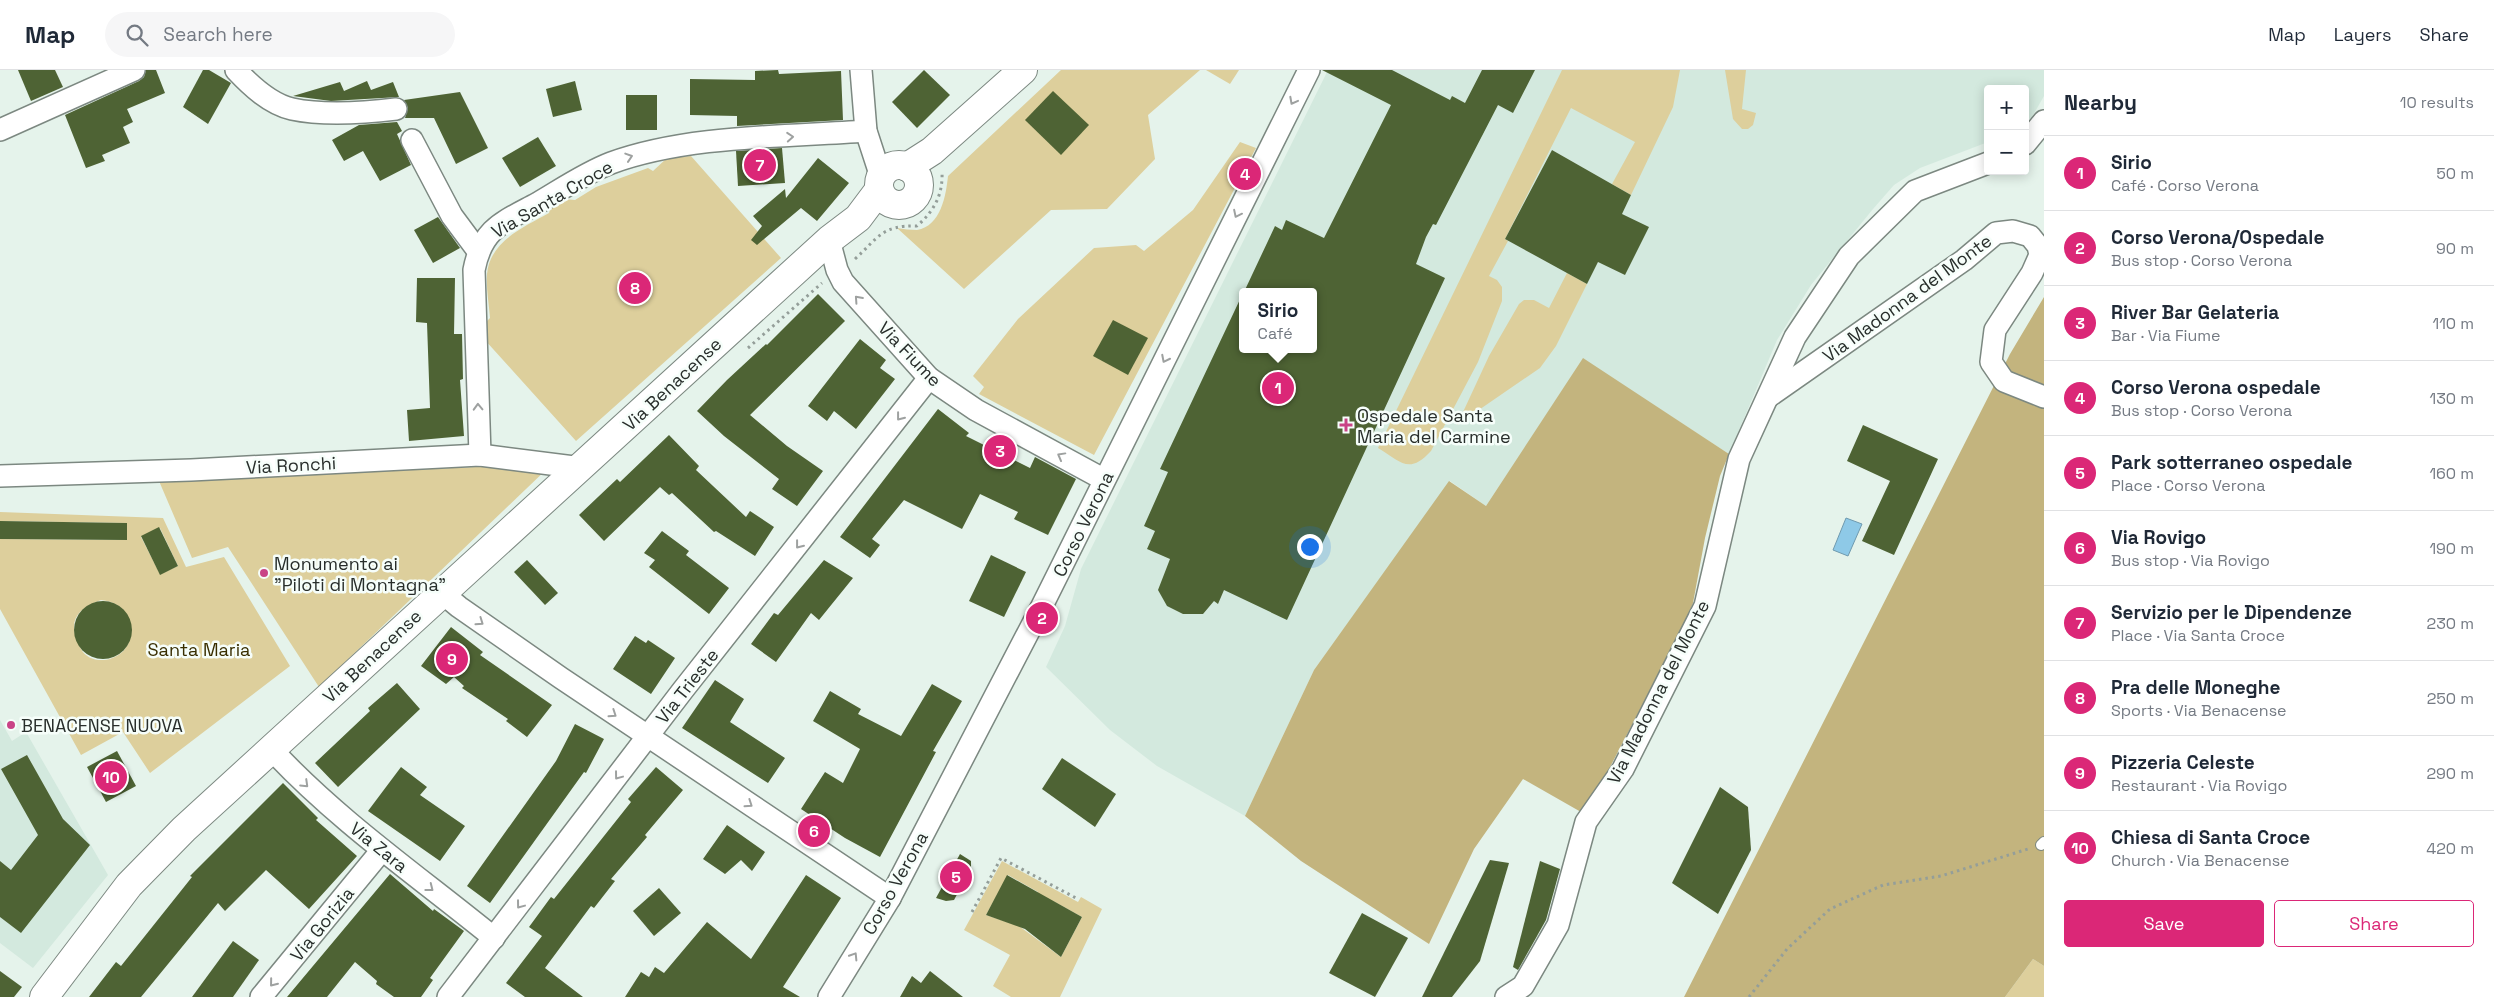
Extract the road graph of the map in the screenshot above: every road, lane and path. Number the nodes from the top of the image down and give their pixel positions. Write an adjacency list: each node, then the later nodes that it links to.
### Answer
1 (134, 70): 8 (street)
2 (236, 70): 6 (street)
3 (861, 70): 9 (street)
4 (1023, 70): 12 (main road, Via Benacense)
5 (1309, 70): 25 (street, Corso Verona, one-way to 25)
6 (396, 109)
7 (2044, 121): 10 (street)
8 (0, 130)
9 (868, 137): 14 (street); 16 (street, Via Santa Croce, one-way to 9)
10 (2029, 139)
11 (412, 140): 16 (street)
12 (938, 159): 14 (main road, Via Benacense); 17 (path)
13 (1984, 165): 21 (street, Via Madonna del Monte)
14 (896, 182): 15 (main road, Via Benacense)
15 (829, 240): 17 (street, Via Fiume); 23 (main road, Via Benacense)
16 (478, 251): 22 (street, Via Santa Croce, one-way to 16)
17 (837, 270): 18 (path); 19 (street, Via Fiume, one-way to 17)
18 (741, 355)
19 (929, 378): 25 (street, Via Fiume, one-way to 19); 27 (street, Via Trieste, one-way to 27)
20 (2044, 397): 21 (street, Via Madonna del Monte)
21 (1767, 399): 39 (street, Via Madonna del Monte)
22 (480, 456): 23 (street, Via Ronchi); 24 (street, Via Ronchi)
23 (582, 468): 26 (main road, Via Benacense)
24 (0, 476)
25 (1103, 480): 31 (street, Corso Verona)
26 (441, 592): 27 (street, one-way to 27); 28 (main road, Via Benacense)
27 (648, 737): 31 (street, one-way to 31); 34 (street, Via Trieste, one-way to 34)
28 (271, 749): 30 (street, Via Zara, one-way to 30); 35 (main road, Via Benacense)
29 (2042, 843): 40 (path)
30 (382, 850): 34 (street, Via Zara, one-way to 34); 36 (street, Via Gorizia, one-way to 36)
31 (890, 898): 38 (street, Corso Verona, one-way to 31)
32 (1076, 898): 33 (path)
33 (972, 912)
34 (494, 938): 37 (street, Via Trieste)
35 (44, 997)
36 (261, 997)
37 (448, 997)
38 (828, 997)
39 (1506, 997)
40 (1749, 997)

